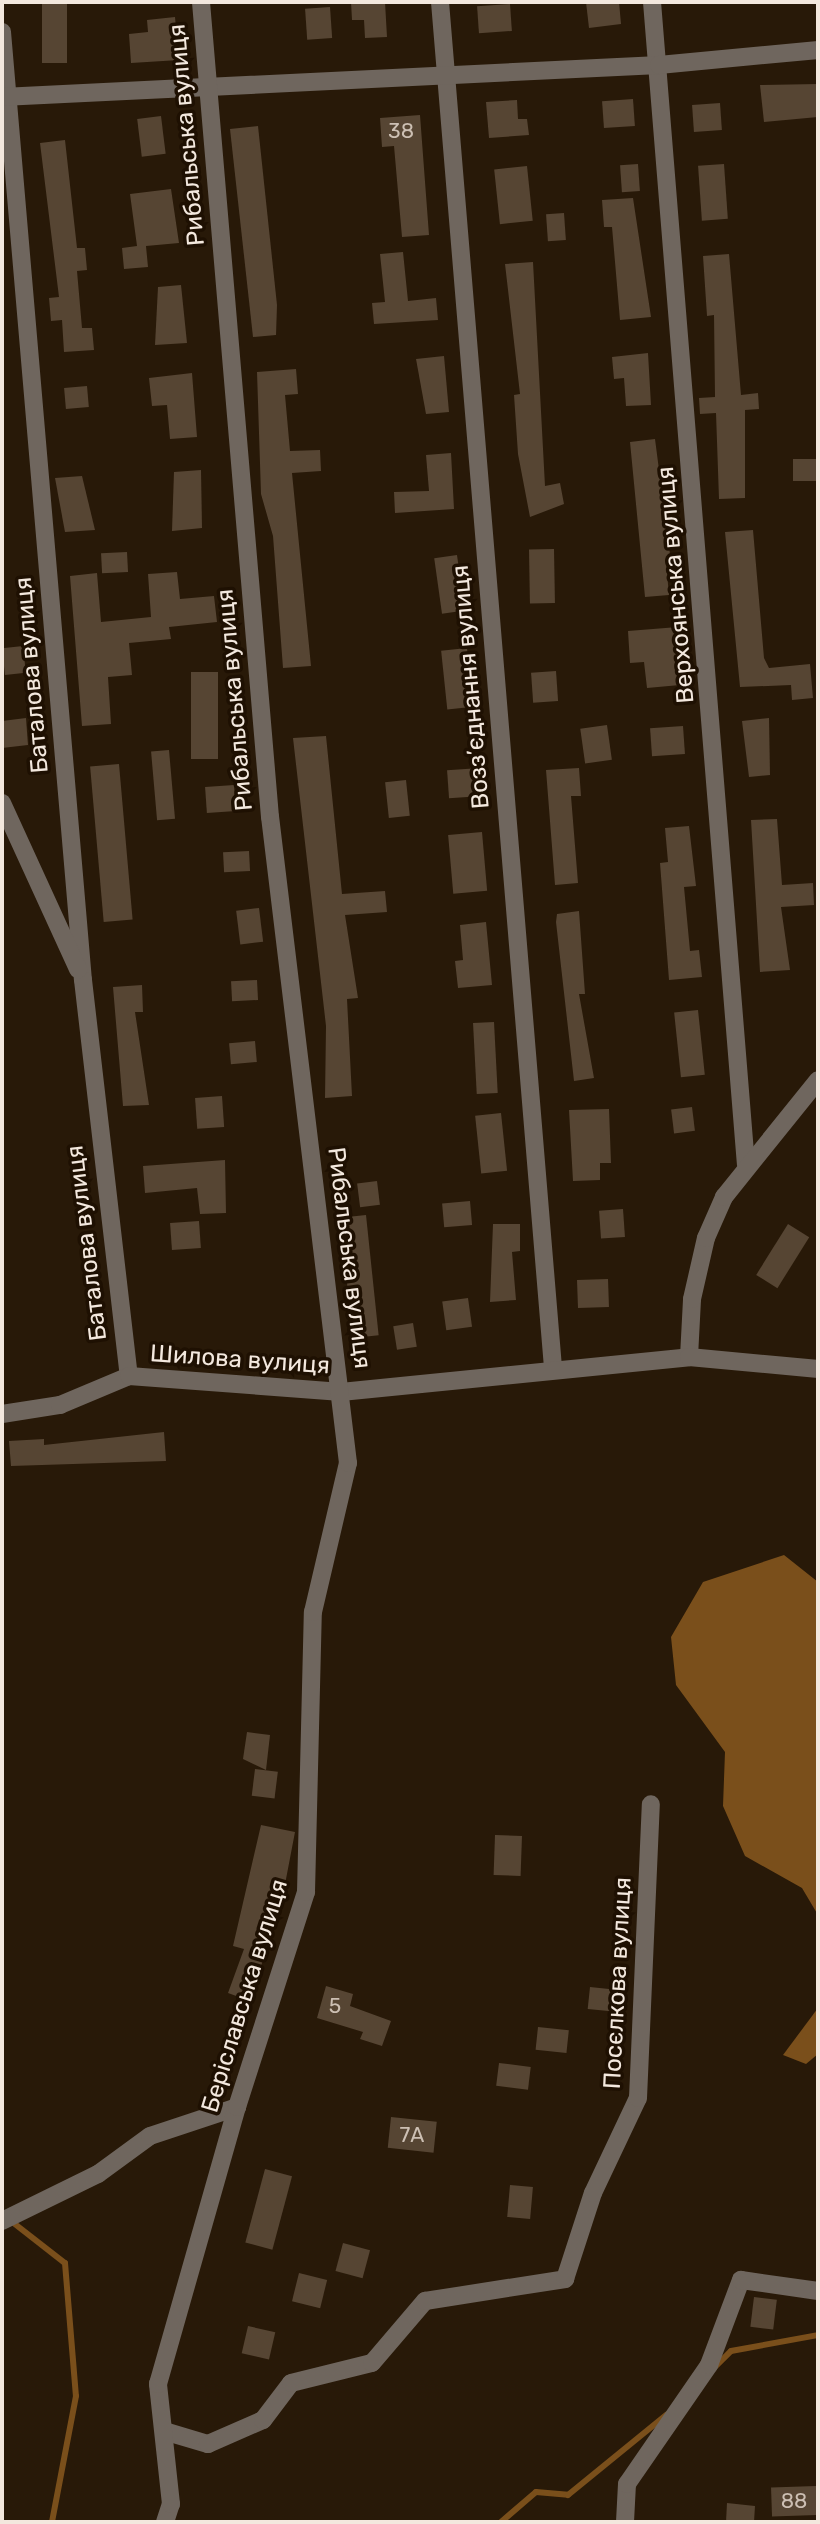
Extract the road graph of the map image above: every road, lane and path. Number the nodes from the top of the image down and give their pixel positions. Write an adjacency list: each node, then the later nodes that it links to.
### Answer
1 (201, 2): 8 (street, Рибальська вулиця)
2 (440, 2): 7 (street, Возз’єднання вулиця)
3 (652, 2): 6 (street, Верхоянська вулиця)
4 (2, 32): 9 (street, Баталова вулиця)
5 (818, 50): 6 (street)
6 (659, 65): 7 (street); 13 (street, Верхоянська вулиця)
7 (447, 73): 8 (street); 15 (street, Возз’єднання вулиця)
8 (208, 82): 9 (street); 18 (street, Рибальська вулиця)
9 (4, 97): 11 (street, Баталова вулиця)
10 (2, 803): 11 (street, Баталова вулиця)
11 (83, 980): 17 (street, Баталова вулиця)
12 (818, 1080): 13 (street)
13 (746, 1164): 14 (street)
14 (689, 1357): 15 (street, Шилова вулиця); 16 (street, Шилова вулиця)
15 (554, 1369): 18 (street, Шилова вулиця)
16 (818, 1369)
17 (129, 1376): 18 (street, Шилова вулиця); 19 (street, Шилова вулиця)
18 (341, 1392): 21 (street, Беріславська вулиця)
19 (2, 1414)
20 (651, 1804): 24 (street, Посєлкова вулиця)
21 (236, 2107): 22 (street); 24 (street, Беріславська вулиця)
22 (2, 2221)
23 (818, 2291): 26 (street)
24 (164, 2431): 25 (street, Беріславська вулиця)
25 (165, 2522)
26 (625, 2522)

